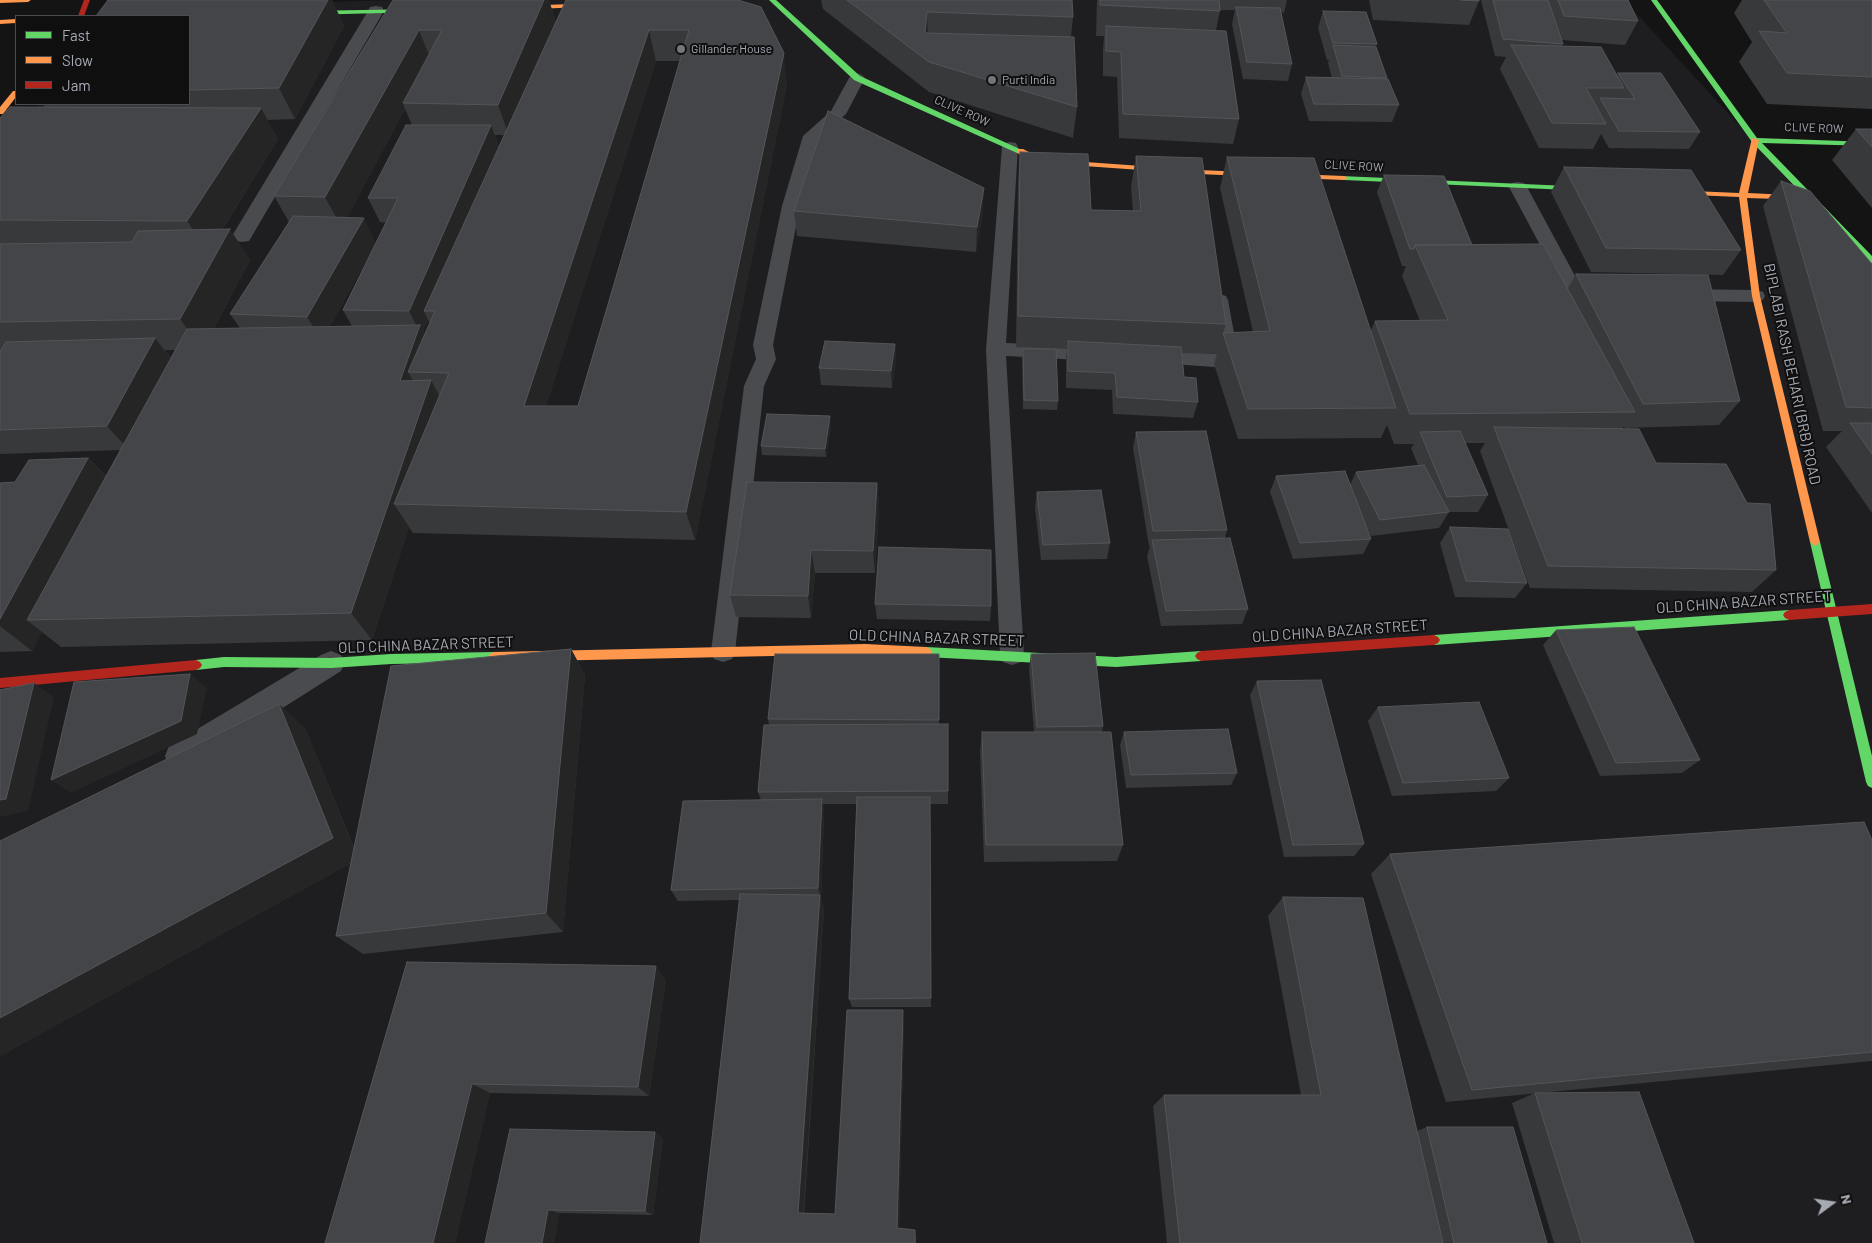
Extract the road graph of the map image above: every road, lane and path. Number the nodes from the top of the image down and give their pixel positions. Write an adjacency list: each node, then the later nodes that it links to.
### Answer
1 (28, 0): 5 (main road)
2 (87, 0): 11 (main road)
3 (772, 0): 14 (main road, CLIVE ROW)
4 (1654, 0): 17 (main road)
5 (0, 2)
6 (617, 4): 7 (main road)
7 (500, 9)
8 (433, 10): 9 (main road)
9 (376, 11): 10 (main road); 27 (street)
10 (288, 13)
11 (81, 15)
12 (15, 21): 13 (main road)
13 (0, 22)
14 (857, 78): 19 (main road, CLIVE ROW); 38 (lane)
15 (15, 94): 16 (main road)
16 (0, 112)
17 (1755, 140): 18 (main road, CLIVE ROW); 25 (main road, BIPLABI RASH BEHARI (BRB) ROAD); 26 (main road)
18 (1872, 144)
19 (1010, 147): 20 (main road, CLIVE ROW); 33 (lane)
20 (1198, 172): 21 (main road, CLIVE ROW); 23 (lane)
21 (1518, 187): 22 (main road, CLIVE ROW); 30 (lane)
22 (1606, 190)
23 (1201, 191)
24 (1655, 192): 25 (main road)
25 (1742, 194): 26 (main road); 32 (main road, BIPLABI RASH BEHARI (BRB) ROAD)
26 (1810, 198): 28 (main road)
27 (242, 236)
28 (1872, 262)
29 (1216, 285): 35 (lane)
30 (1613, 294)
31 (1661, 294): 32 (lane)
32 (1756, 296): 37 (main road, BIPLABI RASH BEHARI (BRB) ROAD)
33 (996, 349): 34 (lane); 39 (lane)
34 (1112, 355)
35 (1132, 356)
36 (1872, 609): 37 (main road, OLD CHINA BAZAR STREET)
37 (1831, 611): 39 (main road, OLD CHINA BAZAR STREET); 43 (main road, BIPLABI RASH BEHARI (BRB) ROAD)
38 (723, 652): 39 (main road, OLD CHINA BAZAR STREET); 40 (main road, OLD CHINA BAZAR STREET)
39 (1012, 655)
40 (331, 663): 41 (main road, OLD CHINA BAZAR STREET); 42 (street)
41 (0, 683)
42 (156, 770)
43 (1872, 782)

